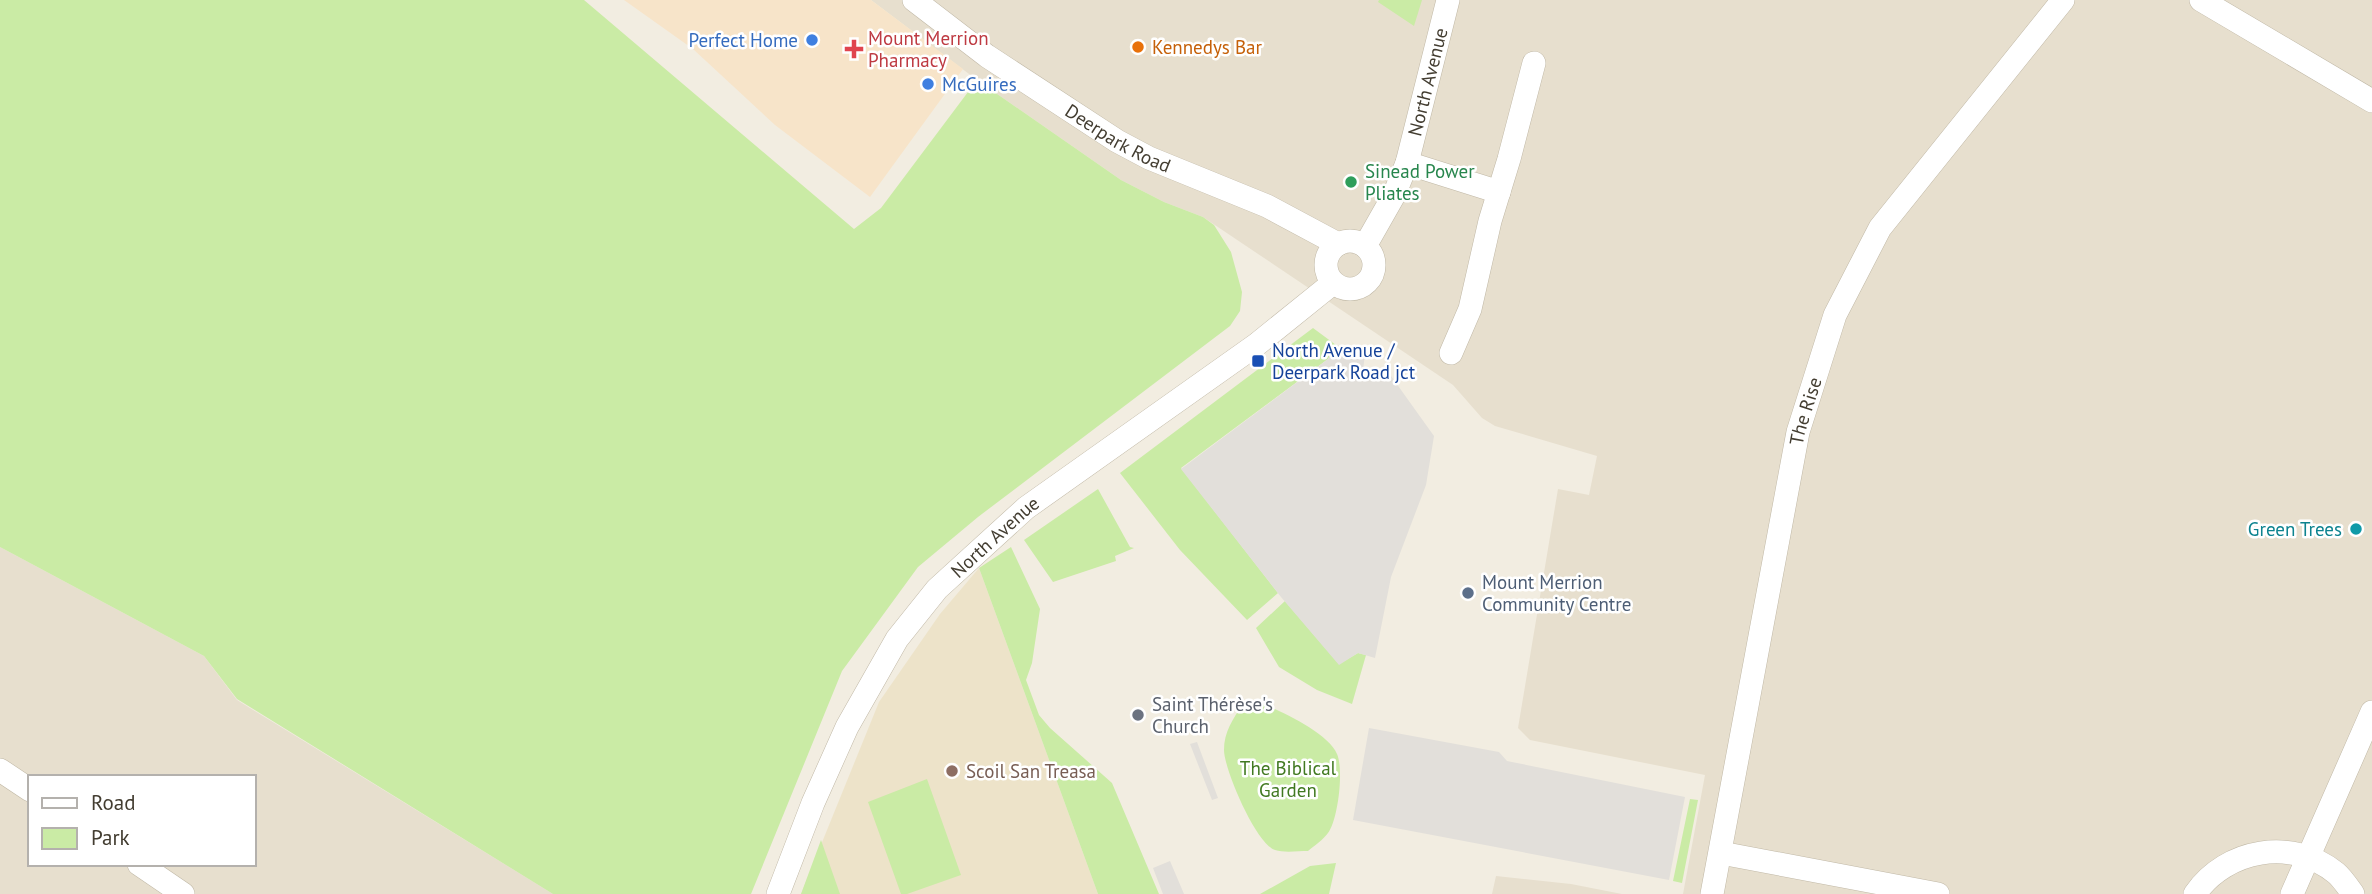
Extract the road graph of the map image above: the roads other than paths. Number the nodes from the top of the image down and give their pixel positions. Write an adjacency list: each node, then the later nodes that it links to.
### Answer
1 (915, 0): 9 (street, Deerpark Road)
2 (1448, 0): 7 (street, North Avenue)
3 (2063, 0): 16 (street, The Rise)
4 (2201, 0): 6 (street)
5 (1534, 63): 8 (street)
6 (2372, 101)
7 (1407, 163): 8 (street, North Avenue); 10 (street, North Avenue)
8 (1499, 192): 12 (street)
9 (1338, 244): 10 (street); 11 (street)
10 (1365, 246): 11 (street)
11 (1333, 283): 20 (street, North Avenue)
12 (1451, 353)
13 (2372, 712): 17 (street)
14 (0, 769): 15 (street)
15 (28, 789)
16 (1721, 853): 21 (street, The Rise); 22 (street)
17 (2308, 856): 23 (street); 24 (street); 25 (street)
18 (142, 866): 19 (street)
19 (182, 894)
20 (778, 894)
21 (1712, 894)
22 (1938, 894)
23 (2194, 894)
24 (2292, 894)
25 (2353, 894)

